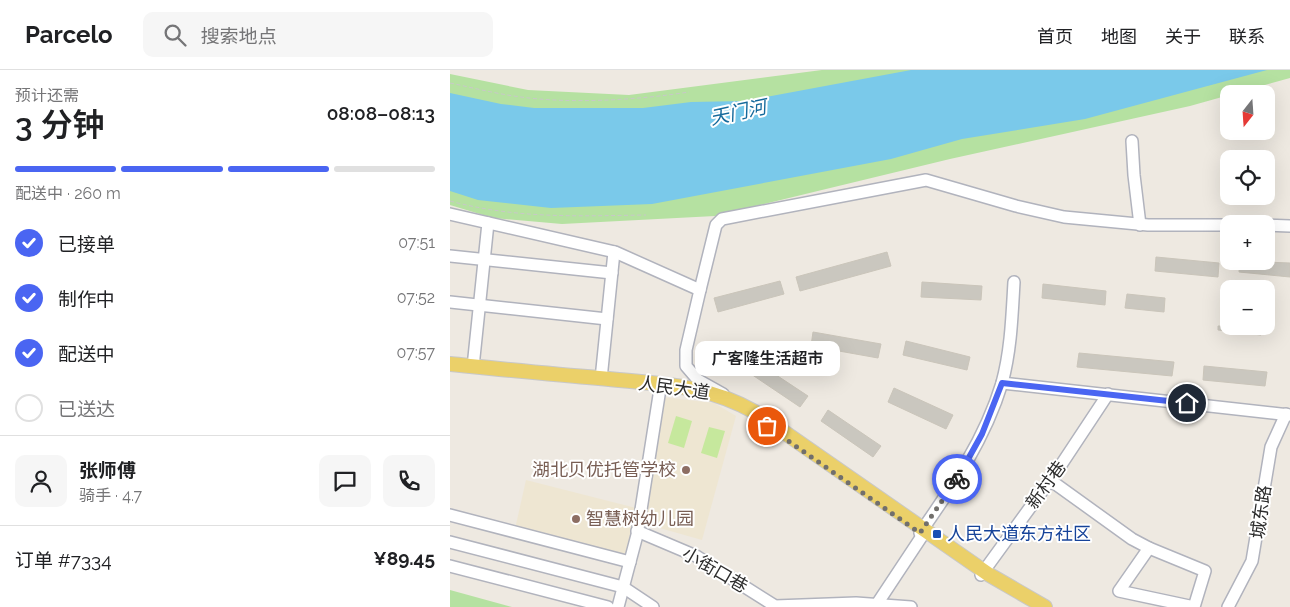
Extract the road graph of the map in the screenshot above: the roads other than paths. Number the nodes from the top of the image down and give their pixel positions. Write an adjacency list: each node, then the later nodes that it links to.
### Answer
1 (1132, 141): 4 (street)
2 (450, 214): 3 (street)
3 (488, 223): 8 (street); 10 (street)
4 (1140, 225): 5 (street); 13 (street)
5 (1220, 225)
6 (1275, 225): 7 (street)
7 (1290, 226)
8 (614, 252): 11 (street); 13 (street)
9 (450, 256): 10 (street)
10 (484, 259): 11 (street); 15 (street)
11 (612, 273): 16 (street)
12 (1014, 282): 22 (street)
13 (700, 290): 17 (street)
14 (450, 302): 15 (street)
15 (479, 305): 16 (street); 19 (street)
16 (607, 319): 21 (street)
17 (685, 360): 23 (street); 25 (street)
18 (450, 364): 19 (main road, 人民大道)
19 (473, 367): 21 (main road, 人民大道)
20 (450, 369): 23 (main road, 人民大道)
21 (601, 379): 23 (main road, 人民大道)
22 (1002, 383): 24 (street); 30 (street)
23 (660, 386): 25 (main road, 人民大道); 29 (street); 30 (main road, 人民大道)
24 (1108, 394): 26 (street); 27 (street, 新村巷)
25 (735, 401): 30 (main road, 人民大道)
26 (1288, 414): 46 (street, 城东路)
27 (1050, 480): 32 (street); 35 (street, 新村巷)
28 (450, 515): 33 (street)
29 (637, 531): 33 (street); 39 (street, 小街口巷)
30 (923, 532): 35 (main road, 人民大道); 38 (street)
31 (450, 542): 36 (street)
32 (1149, 548): 37 (street); 37 (street)
33 (630, 562): 36 (street)
34 (450, 566): 40 (street)
35 (982, 573): 44 (main road, 人民大道); 45 (main road, 人民大道)
36 (623, 587): 41 (street); 42 (street)
37 (1155, 603)
38 (877, 604): 39 (street, 小街口巷); 43 (street, 小街口巷)
39 (775, 606)
40 (608, 607)
41 (618, 607)
42 (653, 607)
43 (911, 607)
44 (1033, 607)
45 (1045, 607)
46 (1228, 607)

